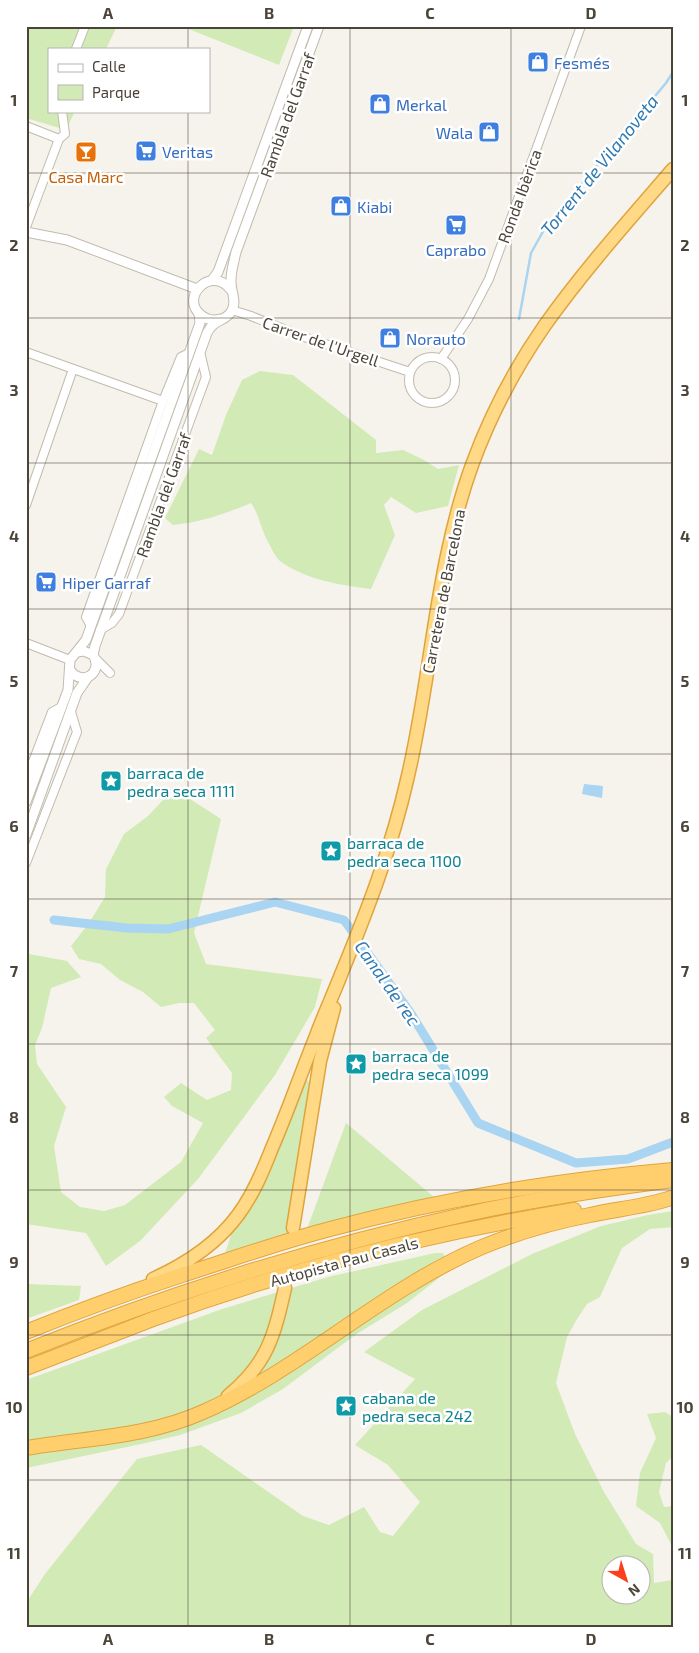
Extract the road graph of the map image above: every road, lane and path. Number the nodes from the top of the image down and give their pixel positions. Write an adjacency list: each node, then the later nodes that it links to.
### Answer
1 (85, 26): 5 (street)
2 (308, 26): 12 (street, Rambla del Garraf)
3 (319, 26): 14 (street, Rambla del Garraf)
4 (581, 26): 21 (street, Ronda Ibèrica)
5 (76, 48)
6 (62, 112): 8 (street)
7 (26, 126): 8 (street)
8 (59, 139): 10 (street)
9 (673, 169): 39 (highway, Carretera de Barcelona)
10 (26, 227)
11 (26, 232): 13 (street)
12 (212, 280): 13 (street, Rambla del Garraf); 14 (street)
13 (197, 290): 16 (street, Rambla del Garraf)
14 (231, 290): 15 (street, Rambla del Garraf)
15 (232, 310): 17 (street, Rambla del Garraf); 23 (street, Carrer de l'Urgell)
16 (199, 314): 17 (street); 20 (street, Rambla del Garraf)
17 (220, 319): 19 (street, Rambla del Garraf)
18 (26, 352): 22 (street)
19 (200, 352): 27 (street, Rambla del Garraf); 27 (street, Rambla del Garraf)
20 (189, 353): 24 (street, Rambla del Garraf); 26 (street, Rambla del Garraf)
21 (442, 359): 23 (street); 23 (street)
22 (73, 369): 24 (street); 25 (street)
23 (410, 372)
24 (163, 402): 26 (street, Rambla del Garraf)
25 (26, 505)
26 (91, 626): 29 (street, Rambla del Garraf)
27 (100, 630): 30 (street, Rambla del Garraf)
28 (26, 643): 31 (street)
29 (77, 652): 30 (street); 31 (street)
30 (95, 657): 32 (street); 32 (street)
31 (70, 665): 32 (street); 33 (street)
32 (90, 676): 34 (street)
33 (61, 707): 35 (street); 36 (street)
34 (71, 712): 37 (street); 38 (street)
35 (26, 780)
36 (26, 802)
37 (26, 835)
38 (26, 863)
39 (341, 976): 43 (highway); 45 (highway)
40 (673, 1170): 45 (highway)
41 (673, 1180): 47 (highway, Autopista Pau Casals)
42 (672, 1198): 48 (highway, Autopista Pau Casals); 49 (highway)
43 (293, 1228)
44 (284, 1288): 49 (highway)
45 (126, 1293): 46 (highway)
46 (26, 1332)
47 (26, 1351)
48 (26, 1368)
49 (201, 1413): 50 (highway)
50 (102, 1437): 51 (highway); 52 (highway)
51 (26, 1440)
52 (26, 1448)

